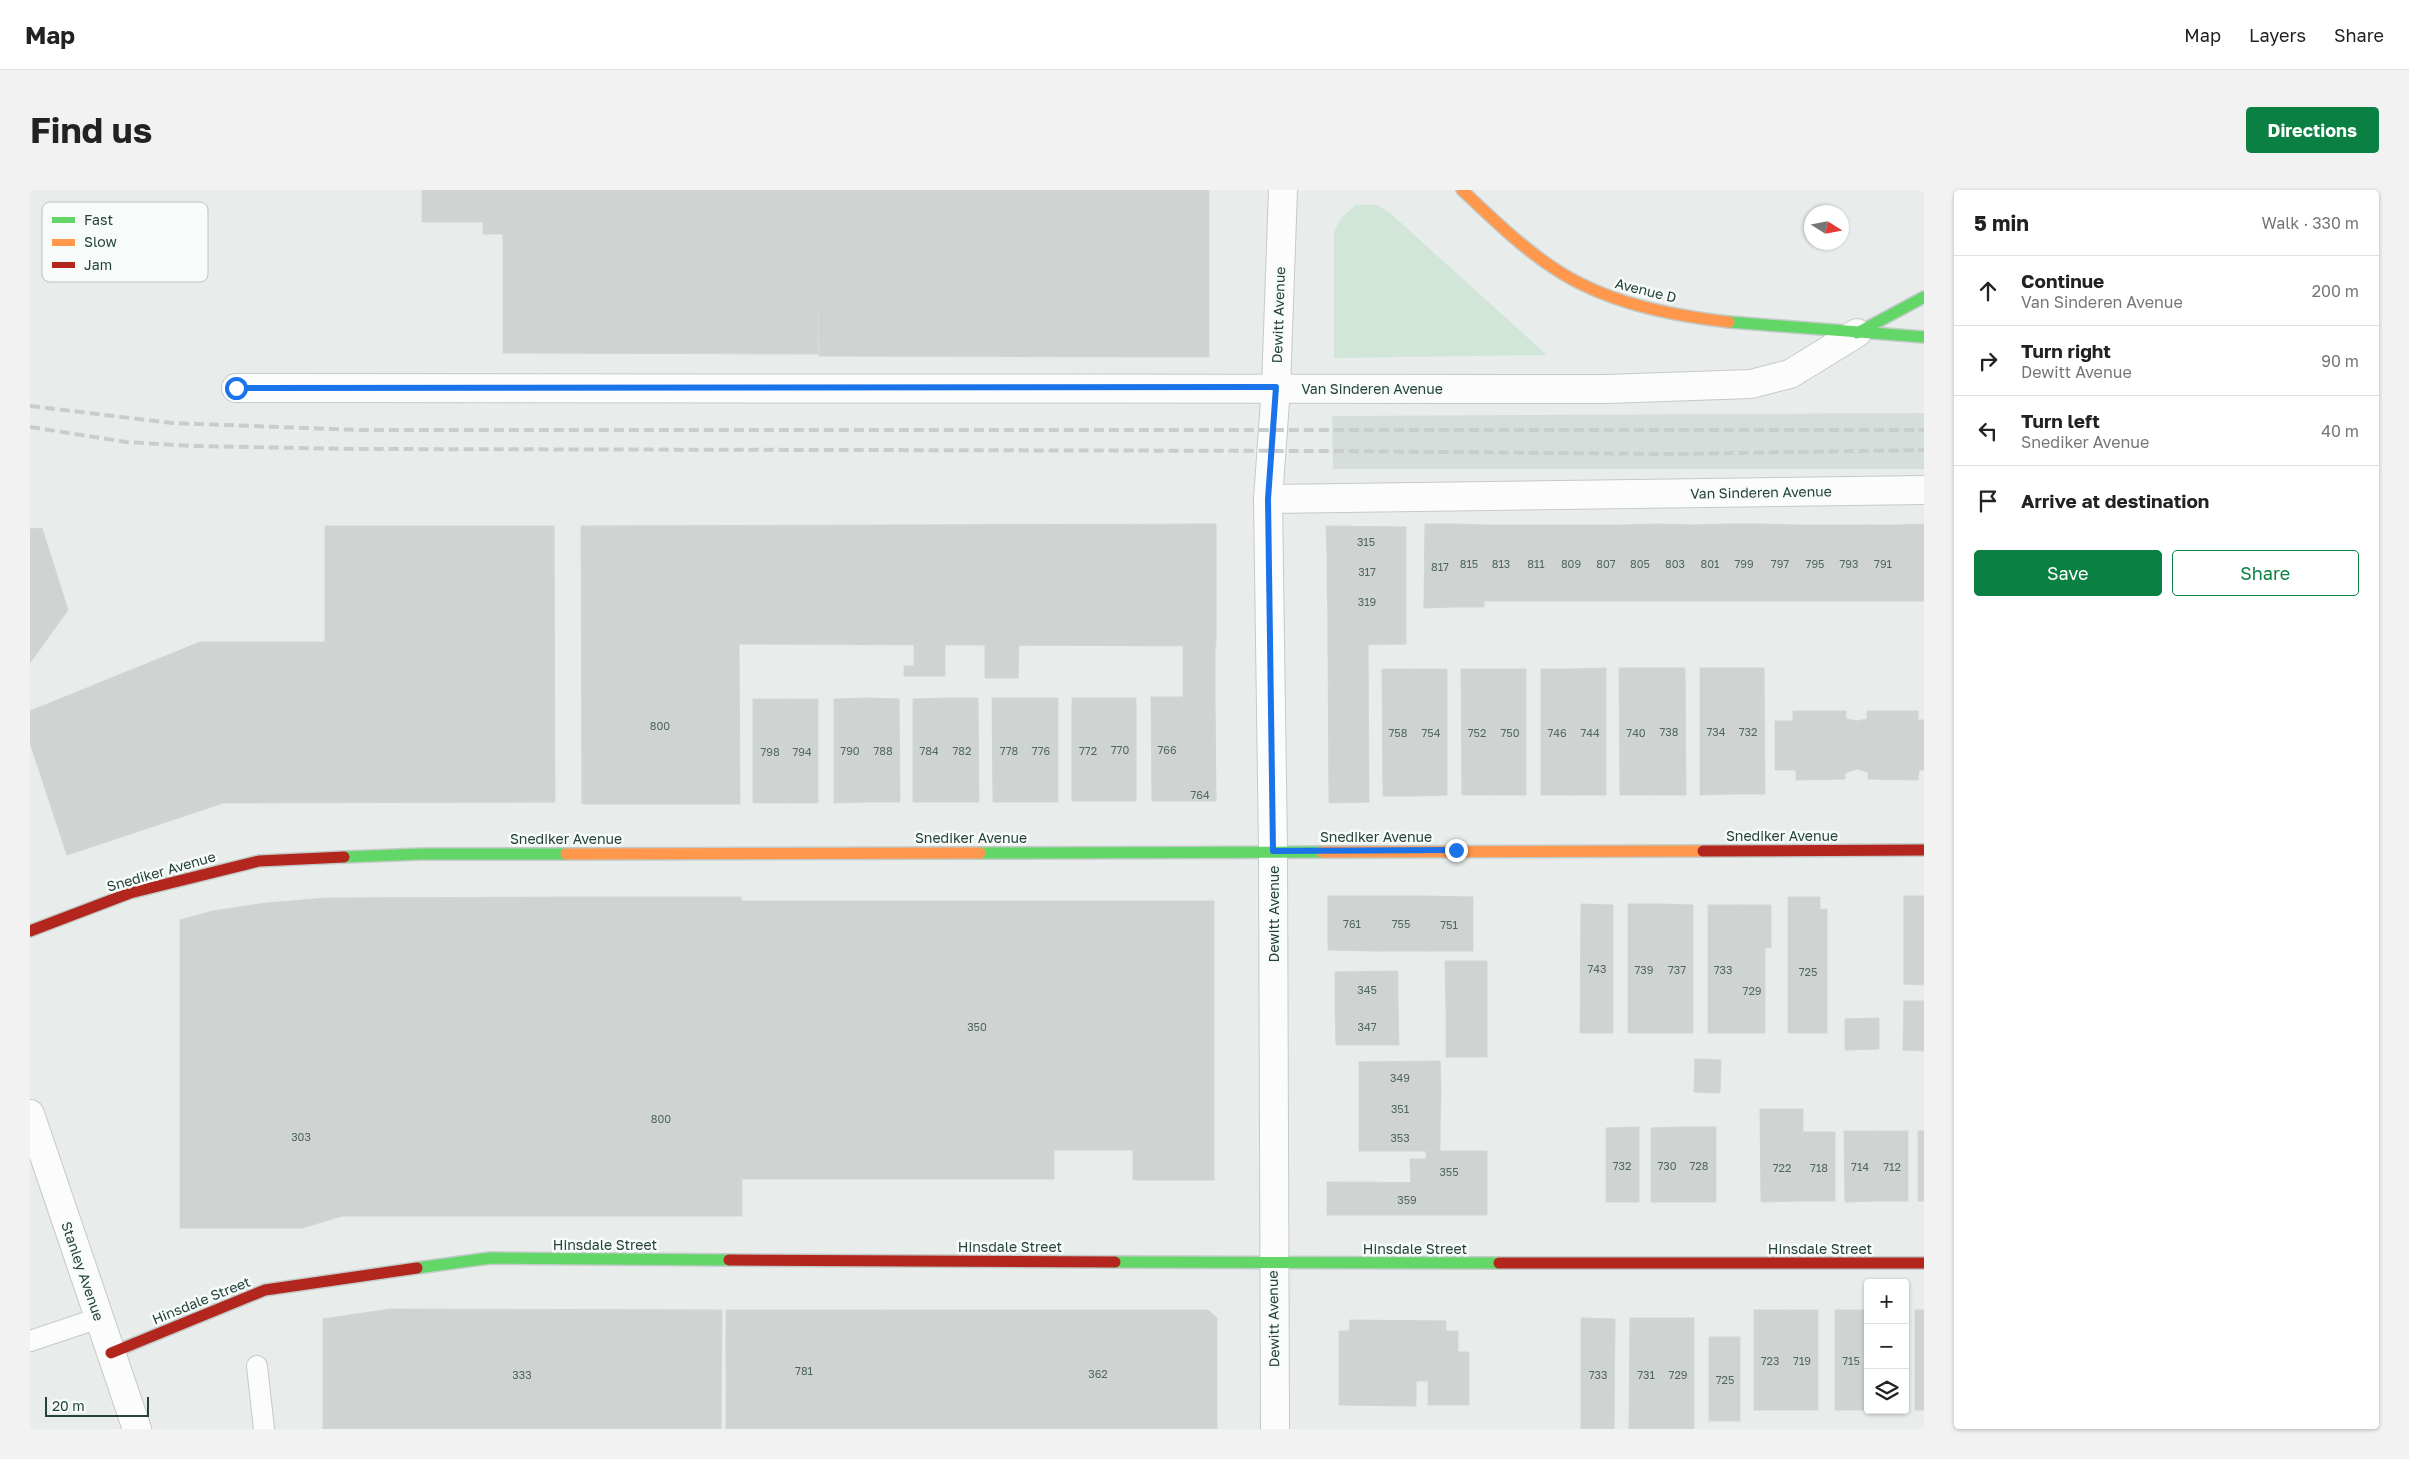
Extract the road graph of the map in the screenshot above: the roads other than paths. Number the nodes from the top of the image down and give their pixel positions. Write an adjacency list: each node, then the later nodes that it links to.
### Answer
1 (1283, 190): 6 (street, Dewitt Avenue)
2 (1462, 190): 4 (street, Avenue D)
3 (1924, 297): 4 (street)
4 (1857, 333): 5 (street); 6 (street, Van Sinderen Avenue)
5 (1924, 337)
6 (1276, 387): 7 (street, Van Sinderen Avenue); 9 (street, Dewitt Avenue)
7 (236, 388)
8 (1924, 490): 9 (street, Van Sinderen Avenue)
9 (1268, 499): 11 (street, Dewitt Avenue)
10 (1924, 850): 11 (street, Snediker Avenue)
11 (1273, 851): 12 (street, Snediker Avenue); 14 (street, Dewitt Avenue)
12 (30, 931)
13 (30, 1114): 16 (street, Stanley Avenue)
14 (1273, 1263): 15 (street, Hinsdale Street); 18 (street, Hinsdale Street); 22 (street, Dewitt Avenue)
15 (1924, 1263)
16 (99, 1318): 17 (lane); 18 (street, Stanley Avenue)
17 (30, 1341)
18 (110, 1353): 20 (street, Stanley Avenue)
19 (257, 1366): 21 (lane)
20 (137, 1429)
21 (264, 1429)
22 (1275, 1429)

